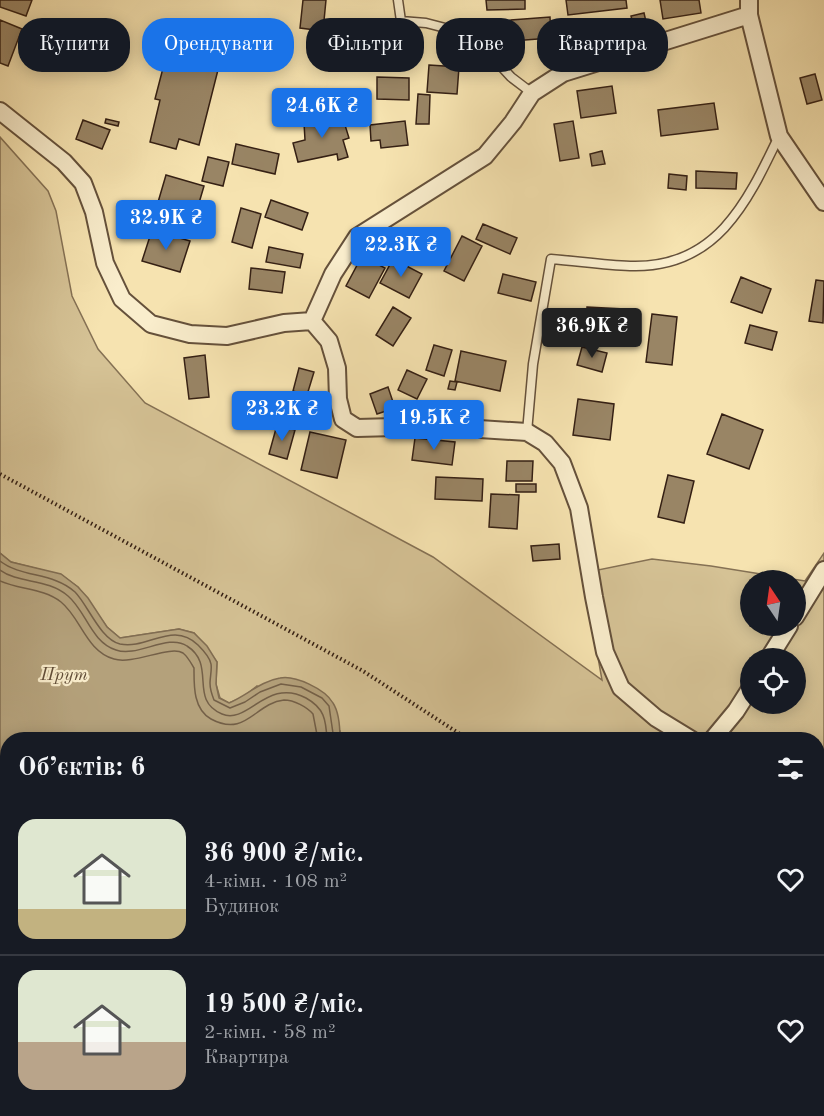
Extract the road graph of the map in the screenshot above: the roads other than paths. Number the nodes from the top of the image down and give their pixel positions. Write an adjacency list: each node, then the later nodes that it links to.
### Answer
1 (398, 0): 3 (lane)
2 (749, 8): 3 (street); 5 (street)
3 (532, 93): 7 (street)
4 (0, 111): 7 (street)
5 (779, 136): 6 (street); 8 (lane)
6 (824, 202)
7 (312, 321): 8 (street)
8 (527, 432): 12 (street)
9 (824, 570): 10 (street)
10 (806, 599)
11 (740, 705): 13 (street)
12 (679, 732)
13 (719, 732)

